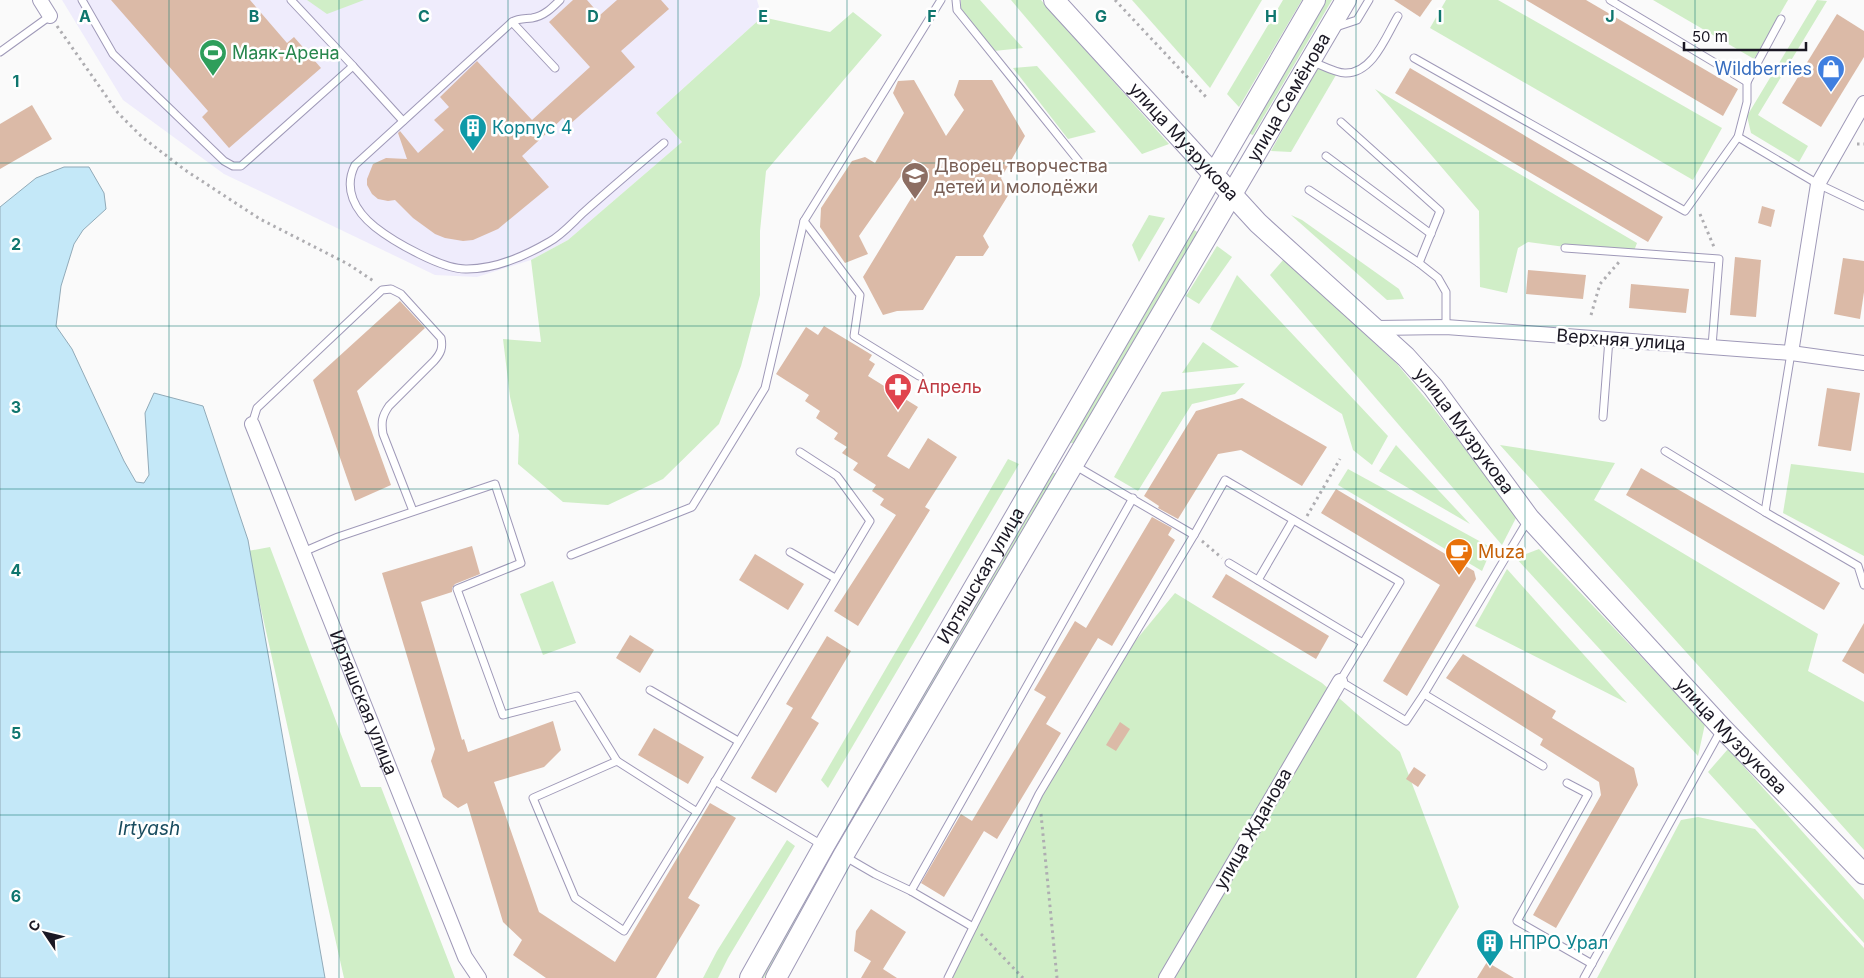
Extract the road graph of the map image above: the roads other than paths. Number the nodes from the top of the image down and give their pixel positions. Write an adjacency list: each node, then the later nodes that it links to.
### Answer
1 (40, 0): 12 (street)
2 (82, 0): 20 (lane)
3 (291, 0): 20 (lane)
4 (560, 0): 15 (lane)
5 (942, 0): 35 (lane)
6 (956, 0): 29 (lane)
7 (1054, 0): 30 (street, улица Музрукова)
8 (1316, 0): 30 (street, улица Семёнова)
9 (1346, 0): 16 (street, улица Семёнова)
10 (1369, 0): 16 (lane)
11 (1610, 0): 22 (lane)
12 (50, 16): 17 (lane)
13 (1398, 16): 19 (lane)
14 (1781, 19): 22 (lane)
15 (512, 22): 21 (lane); 24 (lane)
16 (1328, 30): 19 (street, улица Семёнова)
17 (0, 52)
18 (1414, 58): 26 (lane)
19 (1310, 61): 33 (street, улица Семёнова)
20 (353, 66): 24 (lane)
21 (555, 68)
22 (1747, 82): 26 (lane)
23 (1864, 103): 31 (street)
24 (403, 121): 27 (lane)
25 (1341, 122): 36 (lane)
26 (1738, 137): 31 (lane)
27 (664, 143)
28 (1326, 156): 36 (lane)
29 (1085, 169)
30 (1214, 176): 33 (street, улица Музрукова); 50 (street, Иртяшская улица)
31 (1818, 184): 34 (lane); 43 (street)
32 (1309, 190): 38 (lane)
33 (1232, 196): 40 (street, улица Музрукова); 51 (street, Иртяшская улица)
34 (1864, 206)
35 (804, 222): 45 (lane); 60 (lane)
36 (1431, 234): 38 (lane)
37 (1565, 248): 42 (lane)
38 (1419, 263): 39 (lane)
39 (1446, 327): 40 (street, Верхняя улица); 41 (street, Верхняя улица)
40 (1376, 328): 55 (street, улица Музрукова)
41 (1609, 339): 42 (street, Верхняя улица); 46 (lane)
42 (1712, 346): 43 (street, Верхняя улица)
43 (1791, 352): 44 (street, Верхняя улица); 54 (lane)
44 (1864, 363)
45 (919, 376)
46 (1602, 417)
47 (252, 424): 53 (lane); 58 (street, Иртяшская улица)
48 (1665, 451): 54 (lane)
49 (800, 452): 62 (lane)
50 (1053, 453): 51 (street); 76 (street, Иртяшская улица)
51 (1074, 465): 52 (lane); 77 (street, Иртяшская улица)
52 (1133, 498): 57 (lane); 79 (lane)
53 (413, 511): 58 (lane); 71 (lane)
54 (1765, 512): 64 (lane)
55 (1529, 518): 68 (lane); 69 (street, улица Музрукова)
56 (1293, 520): 57 (lane); 63 (lane); 65 (lane)
57 (1194, 535): 80 (lane)
58 (303, 552): 82 (street, Иртяшская улица)
59 (790, 552): 62 (lane)
60 (572, 555)
61 (1228, 563): 63 (lane)
62 (835, 578): 70 (lane)
63 (1258, 580): 65 (lane)
64 (1864, 585)
65 (1363, 643): 66 (lane)
66 (1340, 681): 68 (lane); 86 (street, улица Жданова)
67 (650, 690): 70 (lane)
68 (1424, 694): 72 (lane)
69 (1722, 728): 78 (street, улица Музрукова); 81 (lane)
70 (738, 741): 73 (lane)
71 (616, 761): 75 (lane); 75 (lane)
72 (1543, 766)
73 (715, 782): 75 (lane); 76 (lane)
74 (1567, 783): 81 (lane)
75 (697, 812)
76 (824, 846): 77 (street); 83 (street, Иртяшская улица)
77 (844, 856): 79 (lane); 84 (street, Иртяшская улица)
78 (1864, 874)
79 (911, 891): 80 (lane)
80 (973, 927): 85 (lane)
81 (1592, 964): 87 (lane)
82 (478, 978)
83 (750, 978)
84 (776, 978)
85 (948, 978)
86 (1166, 978)
87 (1584, 978)

